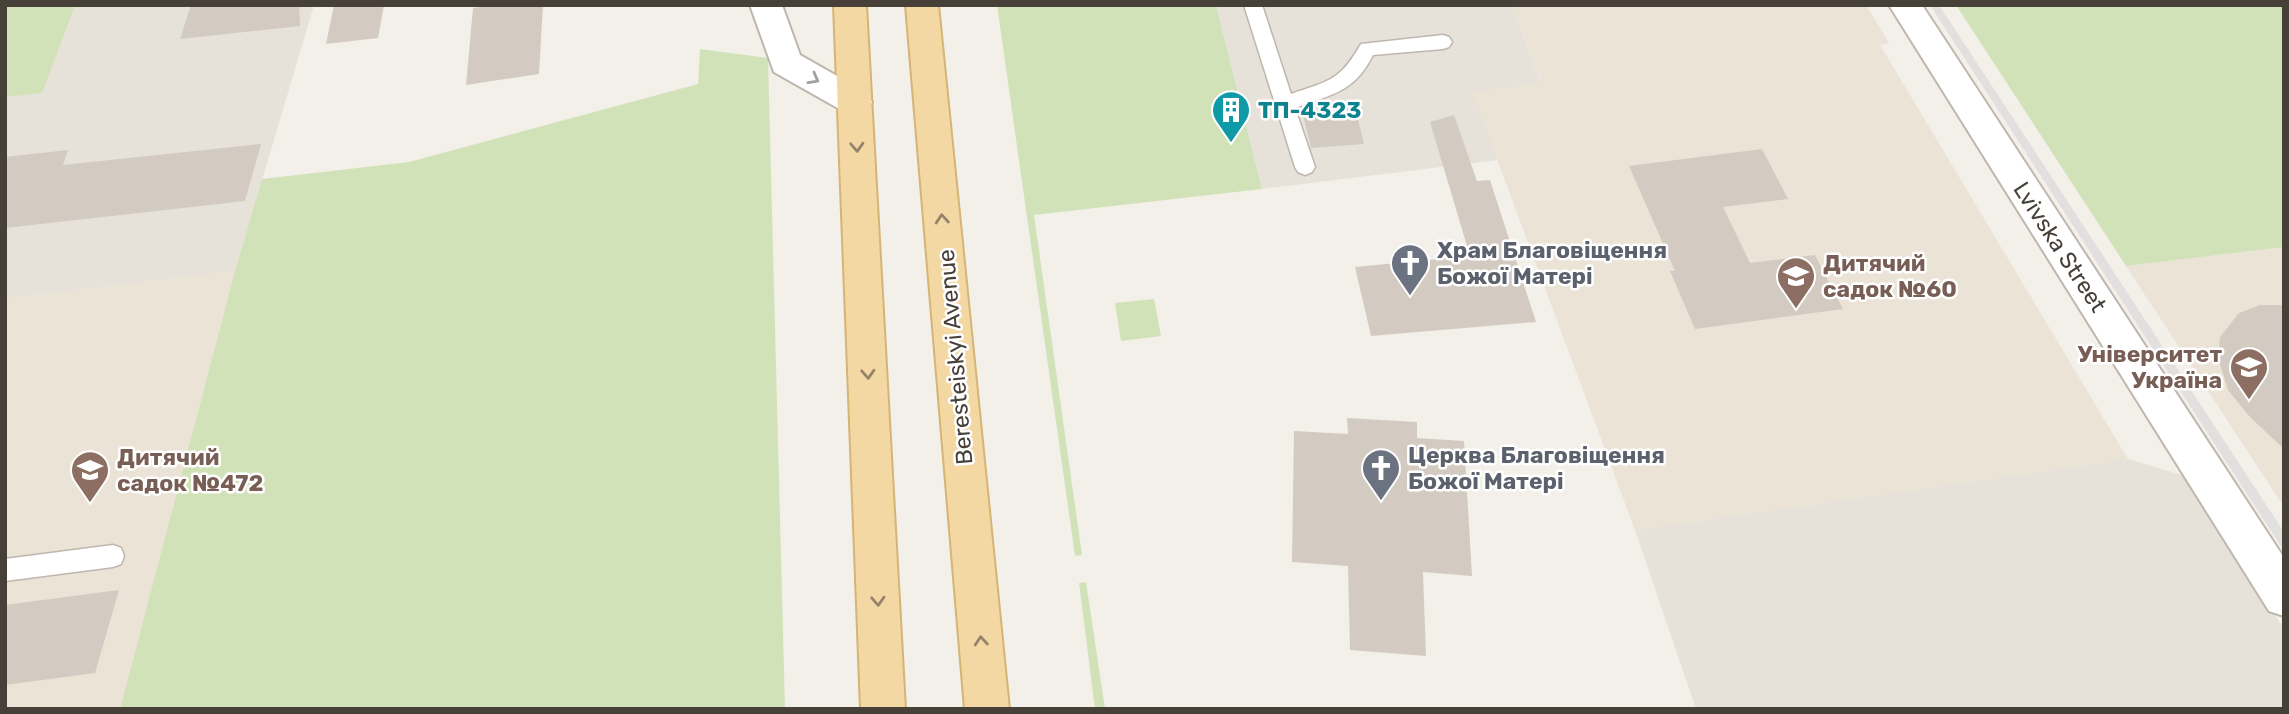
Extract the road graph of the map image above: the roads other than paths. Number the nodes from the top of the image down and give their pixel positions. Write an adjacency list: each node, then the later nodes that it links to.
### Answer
1 (766, 5): 7 (street, one-way to 7)
2 (849, 5): 7 (main road)
3 (922, 5): 14 (main road, Beresteiskyi Avenue, one-way to 3)
4 (1253, 5): 8 (lane)
5 (1905, 5): 12 (street, Lvivska Street)
6 (1443, 42): 8 (lane)
7 (855, 102): 13 (main road, one-way to 13)
8 (1286, 104): 9 (lane)
9 (1305, 167)
10 (113, 556): 11 (lane)
11 (5, 570)
12 (2284, 596)
13 (883, 709)
14 (987, 709)

